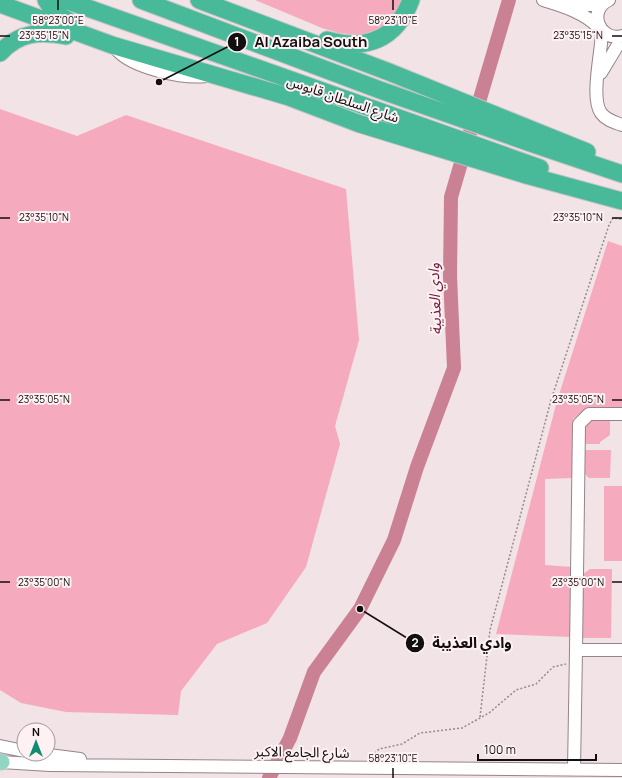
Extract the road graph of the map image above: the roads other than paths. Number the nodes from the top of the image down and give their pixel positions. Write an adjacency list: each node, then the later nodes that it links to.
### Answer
1 (46, 0): 16 (highway)
2 (65, 0): 22 (highway, شارع السلطان قابوس)
3 (199, 0): 10 (highway)
4 (411, 0): 10 (highway)
5 (543, 0): 9 (street)
6 (144, 1): 20 (highway, شارع السلطان قابوس)
7 (607, 1): 9 (street); 11 (street)
8 (2, 5): 13 (highway)
9 (559, 5): 11 (street)
10 (260, 23): 20 (highway)
11 (601, 30): 12 (street); 18 (street)
12 (622, 37): 18 (street)
13 (95, 39): 14 (highway); 15 (highway)
14 (112, 45): 16 (highway); 17 (street)
15 (0, 53)
16 (151, 56): 17 (highway)
17 (212, 75): 22 (highway)
18 (598, 80): 19 (street)
19 (622, 124)
20 (539, 139): 21 (highway); 23 (highway, شارع السلطان قابوس)
21 (622, 167)
22 (527, 169): 24 (highway, شارع السلطان قابوس); 25 (highway)
23 (622, 174)
24 (622, 197)
25 (622, 201)
26 (622, 414): 27 (street)
27 (576, 650): 28 (street); 34 (street)
28 (622, 650)
29 (0, 746): 30 (street)
30 (16, 749)
31 (56, 756): 33 (street, شارع الجامع الاكبر)
32 (1, 762): 33 (street, شارع الجامع الاكبر)
33 (126, 765): 34 (street, شارع الجامع الاكبر)
34 (574, 770): 35 (street, شارع الجامع الاكبر)
35 (622, 770)

